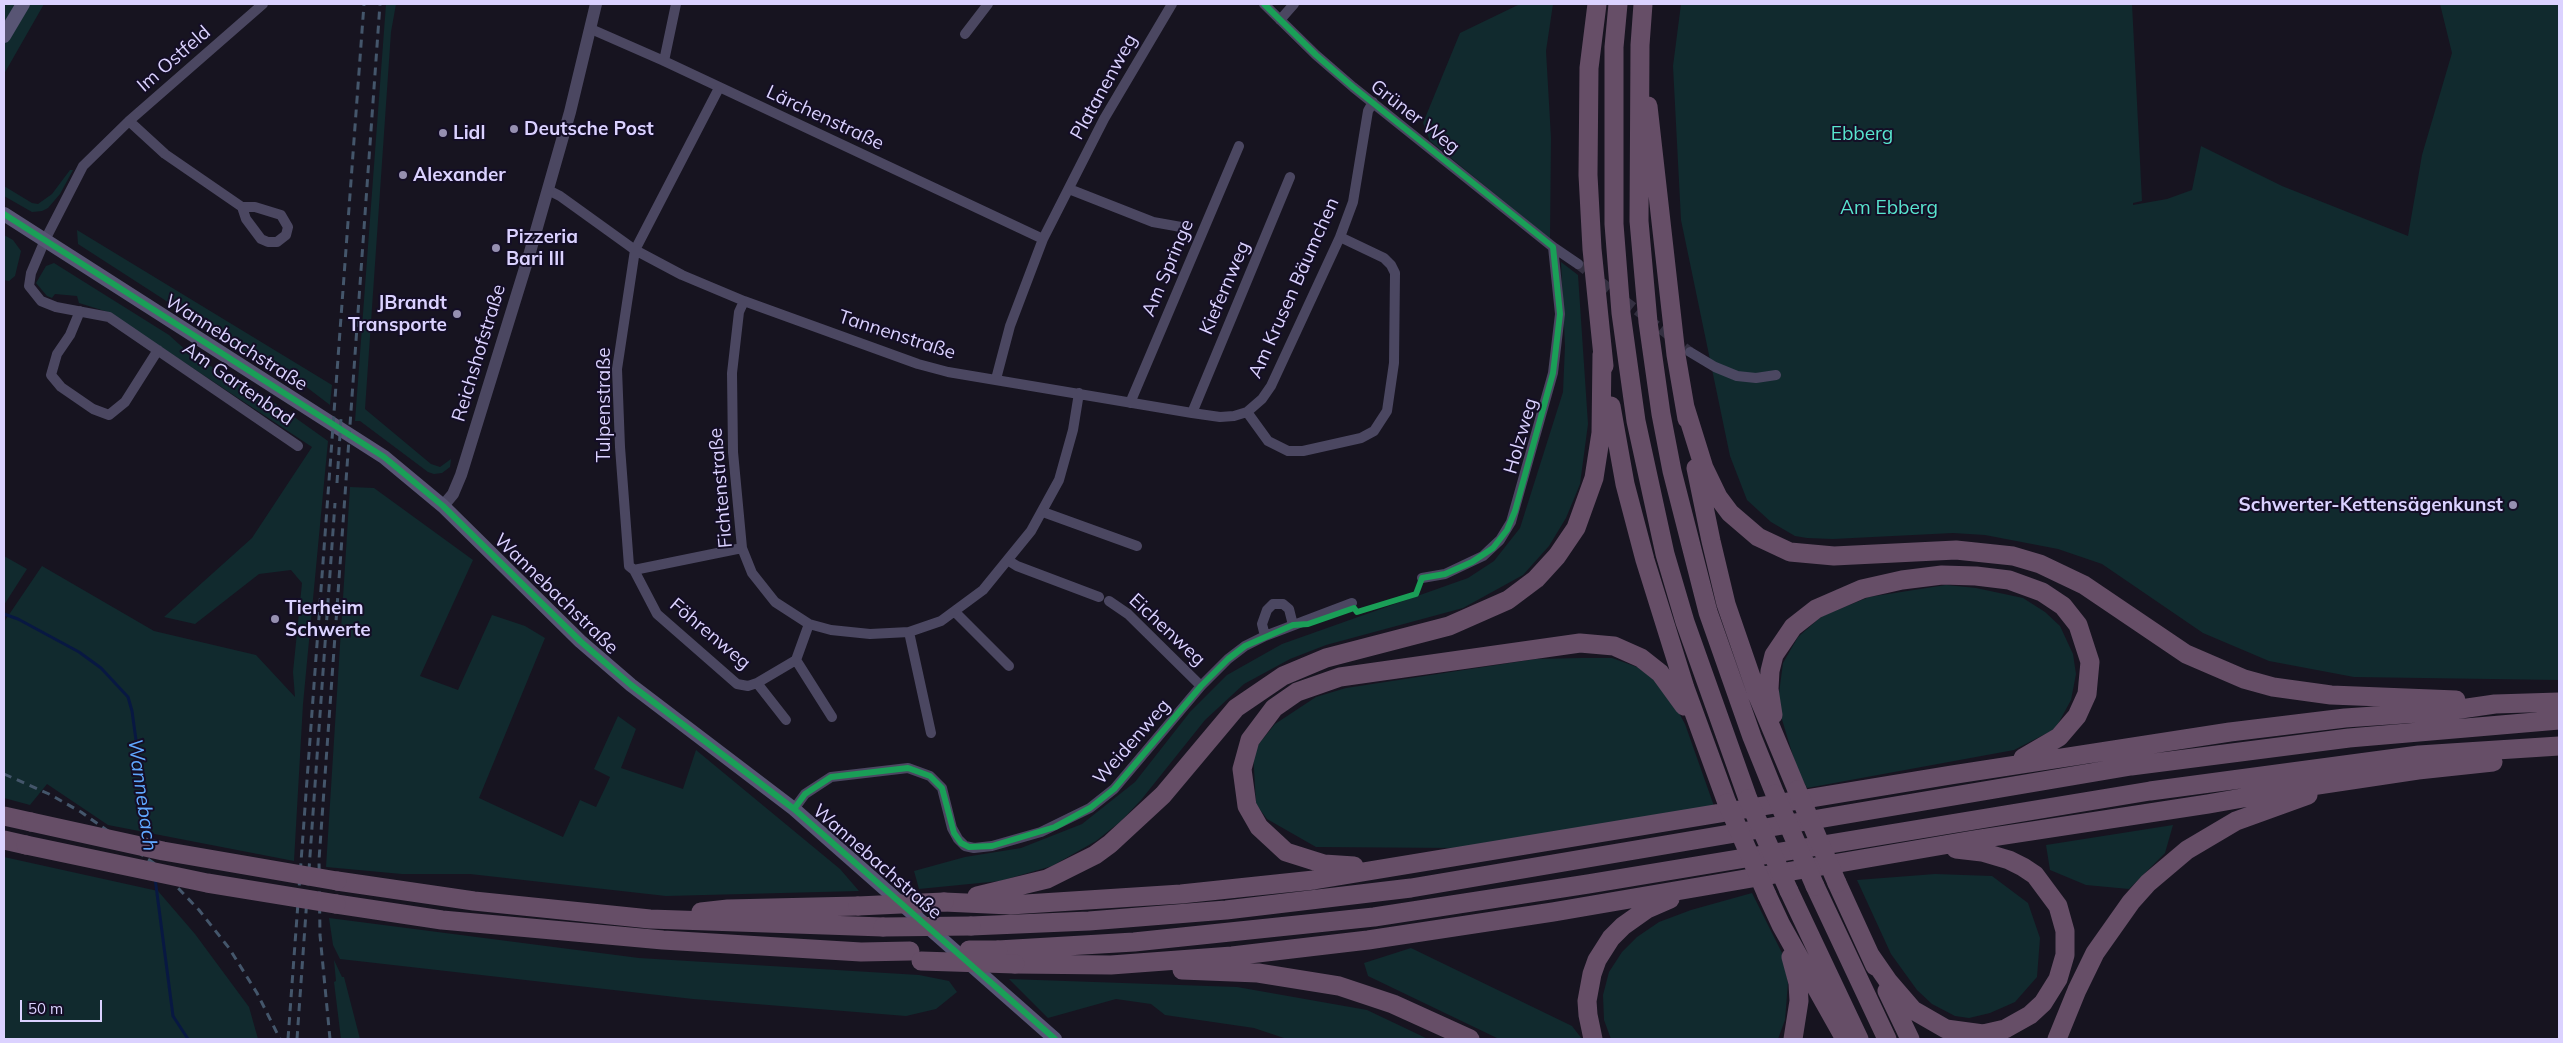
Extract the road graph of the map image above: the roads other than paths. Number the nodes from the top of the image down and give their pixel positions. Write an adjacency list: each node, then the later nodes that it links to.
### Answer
1 (23, 4): 15 (main road)
2 (263, 4): 20 (street, Im Ostfeld)
3 (596, 4): 13 (street, Reichshofstraße)
4 (676, 4): 17 (street)
5 (988, 4): 14 (street)
6 (1172, 4): 23 (street, Platanenweg)
7 (1264, 4): 12 (street, Grüner Weg)
8 (1294, 4): 12 (street)
9 (1597, 4): 38 (highway)
10 (1618, 4): 93 (highway, bridge)
11 (1643, 4): 16 (highway)
12 (1280, 20): 19 (street, Grüner Weg)
13 (591, 29): 17 (street, Lärchenstraße); 24 (street, Reichshofstraße)
14 (965, 34)
15 (4, 36)
16 (1640, 45): 43 (highway); 94 (highway, bridge)
17 (664, 61): 18 (street, Lärchenstraße)
18 (718, 88): 29 (street, Lärchenstraße); 32 (street, Tulpenstraße)
19 (1373, 102): 28 (street, Am Krusen Bäumchen); 31 (street, Grüner Weg)
20 (129, 121): 25 (street); 30 (street, Im Ostfeld)
21 (1239, 146): 42 (street, Am Springe)
22 (1290, 177): 45 (street, Kiefernweg)
23 (1069, 189): 27 (street); 29 (street, Platanenweg)
24 (548, 190): 32 (street, Tannenstraße); 47 (street, Reichshofstraße)
25 (242, 207): 25 (street)
26 (4, 214): 30 (main road, Wannebachstraße)
27 (1181, 226)
28 (1340, 237): 44 (street, Am Krusen Bäumchen); 44 (street)
29 (1043, 239): 40 (street, Platanenweg)
30 (45, 240): 35 (street, Am Gartenbad); 47 (main road, Wannebachstraße)
31 (1553, 247): 33 (street, Grüner Weg); 53 (street, Holzweg)
32 (635, 250): 34 (street, Tannenstraße); 52 (street, Tulpenstraße)
33 (1578, 264)
34 (744, 301): 40 (street, Tannenstraße); 50 (street, Fichtenstraße)
35 (80, 311): 36 (street, Am Gartenbad); 36 (street, Am Gartenbad)
36 (158, 350): 46 (street, Am Gartenbad)
37 (1690, 352): 39 (street)
38 (1602, 354): 71 (highway); 82 (highway)
39 (1776, 375)
40 (996, 379): 41 (street, Tannenstraße)
41 (1079, 393): 42 (street, Tannenstraße); 48 (street, Fichtenstraße)
42 (1130, 403): 45 (street, Tannenstraße)
43 (1685, 407): 65 (highway); 73 (highway)
44 (1247, 412): 45 (street, Tannenstraße)
45 (1192, 413)
46 (298, 446)
47 (443, 506): 76 (main road, Wannebachstraße)
48 (1042, 512): 49 (street); 51 (street, Fichtenstraße)
49 (1137, 546)
50 (742, 548): 52 (street); 56 (street, Fichtenstraße)
51 (1008, 561): 55 (street, Fichtenstraße); 63 (street, Eichenweg)
52 (634, 570): 62 (street, Föhrenweg)
53 (1422, 578)
54 (1352, 603): 57 (street, Weidenweg)
55 (955, 612): 58 (street, Fichtenstraße); 61 (street)
56 (809, 624): 58 (street, Fichtenstraße); 60 (street)
57 (1293, 625): 59 (street, Weidenweg); 59 (street)
58 (910, 632): 69 (street)
59 (1265, 636): 63 (street, Weidenweg)
60 (796, 660): 62 (street, Föhrenweg); 66 (street)
61 (1009, 666)
62 (757, 682): 67 (street, Föhrenweg)
63 (1202, 686): 76 (street, Weidenweg)
64 (2559, 702): 65 (highway)
65 (2495, 704): 75 (highway)
66 (832, 717)
67 (786, 720)
68 (2559, 720): 83 (highway, bridge)
69 (931, 733)
70 (2559, 746): 86 (highway, bridge)
71 (1709, 755): 80 (highway); 84 (highway, bridge)
72 (2559, 756): 74 (highway)
73 (1785, 762): 75 (highway); 85 (highway, bridge)
74 (2418, 770): 79 (highway); 96 (highway)
75 (1951, 775): 80 (highway)
76 (794, 809): 88 (main road, Wannebachstraße)
77 (4, 816): 83 (highway, bridge)
78 (4, 840): 86 (highway, bridge)
79 (1935, 847): 81 (highway); 85 (highway)
80 (1420, 863): 82 (highway)
81 (1692, 890): 87 (highway); 90 (highway)
82 (944, 902): 83 (highway, bridge)
83 (650, 919)
84 (1781, 925): 91 (highway); 92 (highway)
85 (1870, 955): 95 (highway)
86 (916, 956): 87 (highway, bridge)
87 (1111, 965): 89 (highway)
88 (1055, 1039)
89 (1470, 1039)
90 (1593, 1039)
91 (1793, 1039)
92 (1845, 1039)
93 (1859, 1039)
94 (1887, 1039)
95 (1910, 1039)
96 (2057, 1039)

